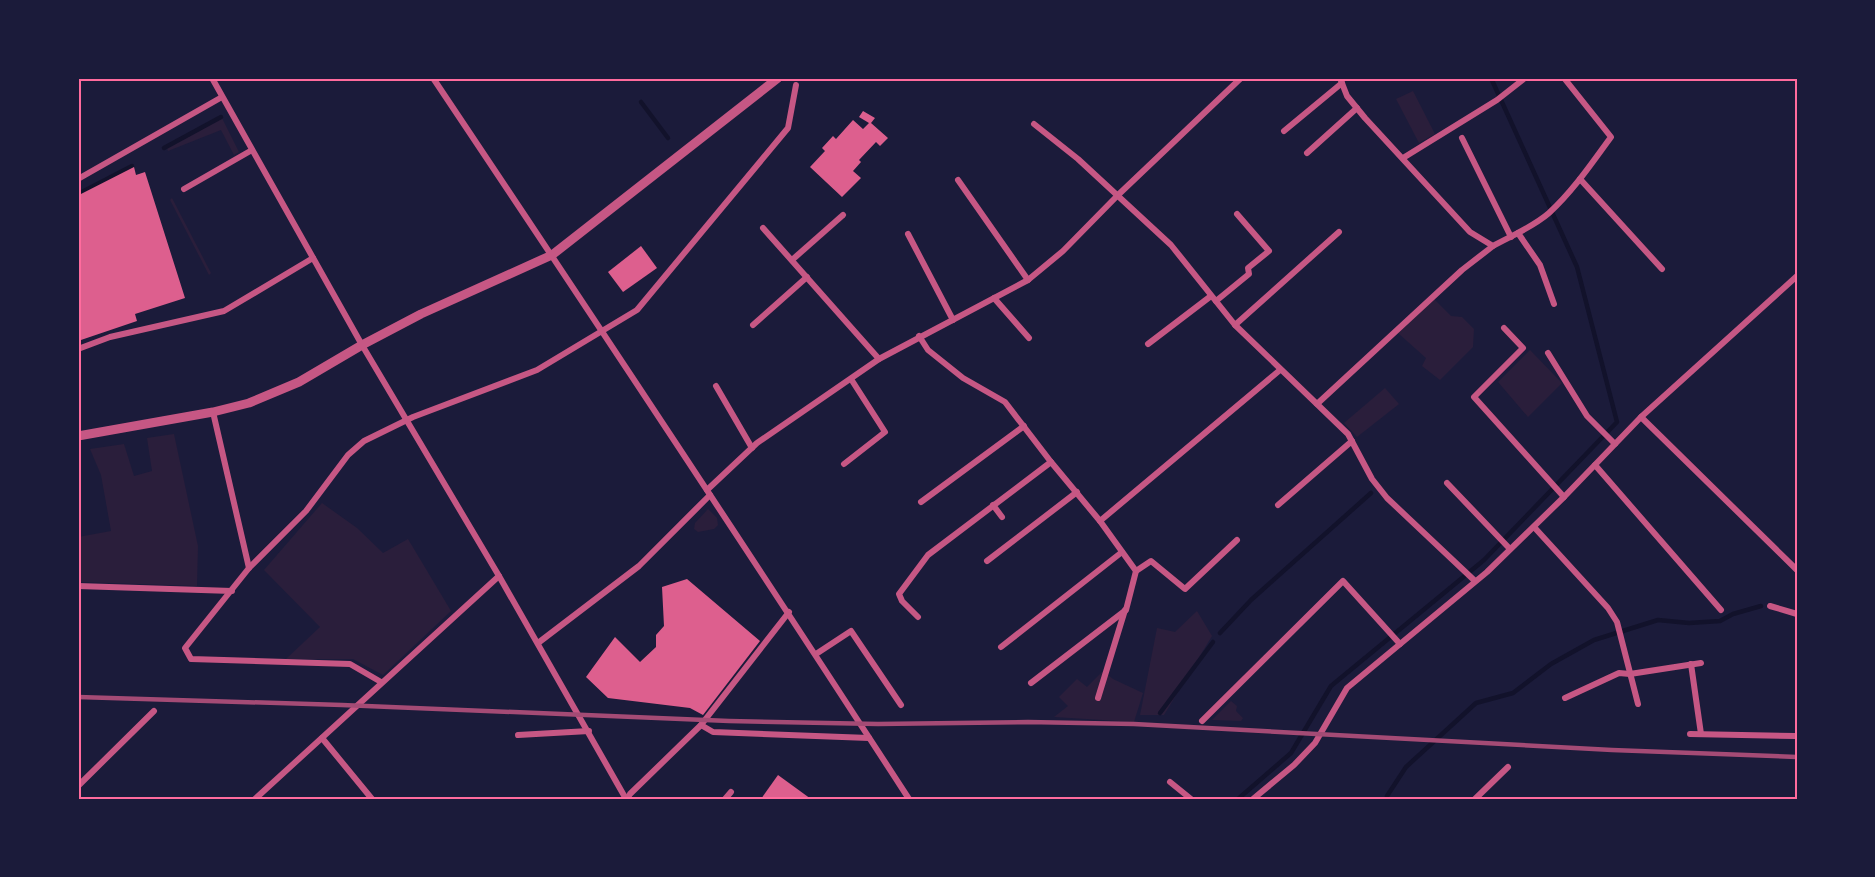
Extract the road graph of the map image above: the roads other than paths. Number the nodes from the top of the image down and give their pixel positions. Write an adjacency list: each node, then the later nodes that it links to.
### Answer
1 (212, 78): 9 (street)
2 (432, 78): 29 (street)
3 (778, 78): 29 (street)
4 (1241, 78): 21 (street)
5 (1525, 78): 16 (street)
6 (1564, 78): 18 (street)
7 (1341, 81): 10 (street); 12 (street)
8 (796, 85): 43 (street)
9 (222, 98): 14 (street); 17 (street)
10 (1357, 108): 15 (street); 16 (street)
11 (1034, 124): 21 (street)
12 (1284, 131)
13 (1462, 138): 27 (street)
14 (252, 150): 20 (street); 30 (street)
15 (1307, 153)
16 (1403, 158): 28 (street)
17 (78, 179)
18 (1580, 179): 27 (street); 32 (street)
19 (958, 180): 35 (street)
20 (184, 189)
21 (1118, 195): 35 (street); 37 (street)
22 (1237, 214): 37 (street)
23 (843, 215): 31 (street)
24 (763, 228): 31 (street)
25 (1339, 232): 41 (street)
26 (908, 234): 39 (street)
27 (1514, 235): 28 (street); 38 (street)
28 (1493, 246): 54 (street)
29 (552, 255): 43 (street); 47 (street)
30 (313, 258): 47 (street); 48 (street)
31 (792, 260): 34 (street)
32 (1662, 269)
33 (1797, 276): 56 (street)
34 (807, 278): 40 (street); 50 (street)
35 (1028, 280): 36 (street)
36 (994, 298): 39 (street); 45 (street)
37 (1213, 298): 41 (street); 46 (street)
38 (1554, 304)
39 (953, 320): 44 (street)
40 (753, 325)
41 (1235, 325): 51 (street)
42 (1504, 328): 69 (street)
43 (603, 330): 57 (street); 68 (street)
44 (920, 336): 50 (street); 58 (street)
45 (1029, 338)
46 (1148, 344)
47 (362, 345): 55 (street); 57 (street)
48 (78, 349)
49 (1548, 353): 61 (street)
50 (879, 359): 52 (street)
51 (1280, 370): 54 (street); 74 (street)
52 (851, 379): 62 (street); 64 (street)
53 (716, 386): 62 (street)
54 (1317, 404): 60 (street)
55 (213, 412): 59 (street); 80 (street)
56 (1641, 417): 61 (street); 81 (street)
57 (407, 420): 80 (street); 83 (street)
58 (1024, 426): 63 (street); 70 (street)
59 (78, 436)
60 (1352, 441): 72 (street); 84 (street)
61 (1613, 442): 65 (street)
62 (752, 448): 68 (street)
63 (1051, 462): 67 (street); 71 (street)
64 (844, 464)
65 (1594, 465): 69 (street); 89 (street)
66 (1447, 483): 77 (street)
67 (1077, 492): 74 (street); 79 (street)
68 (708, 493): 90 (street); 93 (street)
69 (1564, 497): 75 (street)
70 (921, 502)
71 (993, 505): 73 (street); 92 (street)
72 (1278, 505)
73 (1002, 517)
74 (1100, 520): 78 (street)
75 (1534, 527): 77 (street); 99 (street)
76 (1237, 540): 82 (street)
77 (1510, 549): 84 (street)
78 (1122, 552): 82 (street); 95 (street)
79 (987, 561)
80 (249, 568): 86 (street)
81 (1797, 570)
82 (1136, 571): 88 (street)
83 (500, 576): 93 (street); 100 (street)
84 (1475, 581): 94 (street)
85 (78, 586): 86 (street)
86 (232, 591): 100 (street)
87 (1770, 606): 91 (street)
88 (1126, 610): 101 (street); 102 (street)
89 (1721, 610)
90 (789, 612): 96 (street); 108 (street)
91 (1797, 614)
92 (918, 617)
93 (538, 643): 109 (street)
94 (1400, 644): 107 (street); 126 (street)
95 (1001, 647)
96 (816, 654): 105 (street); 115 (street)
97 (1701, 663): 98 (street)
98 (1691, 664): 99 (street); 111 (street)
99 (1630, 674): 103 (street); 104 (street)
100 (381, 682): 114 (street)
101 (1031, 683)
102 (1098, 698)
103 (1565, 698)
104 (1638, 704)
105 (901, 705)
106 (154, 711): 118 (street)
107 (1202, 721)
108 (701, 725): 115 (street); 122 (street)
109 (589, 731): 112 (street); 122 (street)
110 (1690, 734): 111 (street)
111 (1701, 734): 113 (street)
112 (518, 735)
113 (1795, 736)
114 (322, 738): 120 (street); 121 (street)
115 (869, 738): 124 (street)
116 (1508, 768): 127 (street)
117 (1170, 782): 125 (street)
118 (78, 786)
119 (731, 792): 123 (street)
120 (255, 799)
121 (372, 799)
122 (626, 799)
123 (725, 799)
124 (909, 799)
125 (1191, 799)
126 (1253, 799)
127 (1475, 799)

